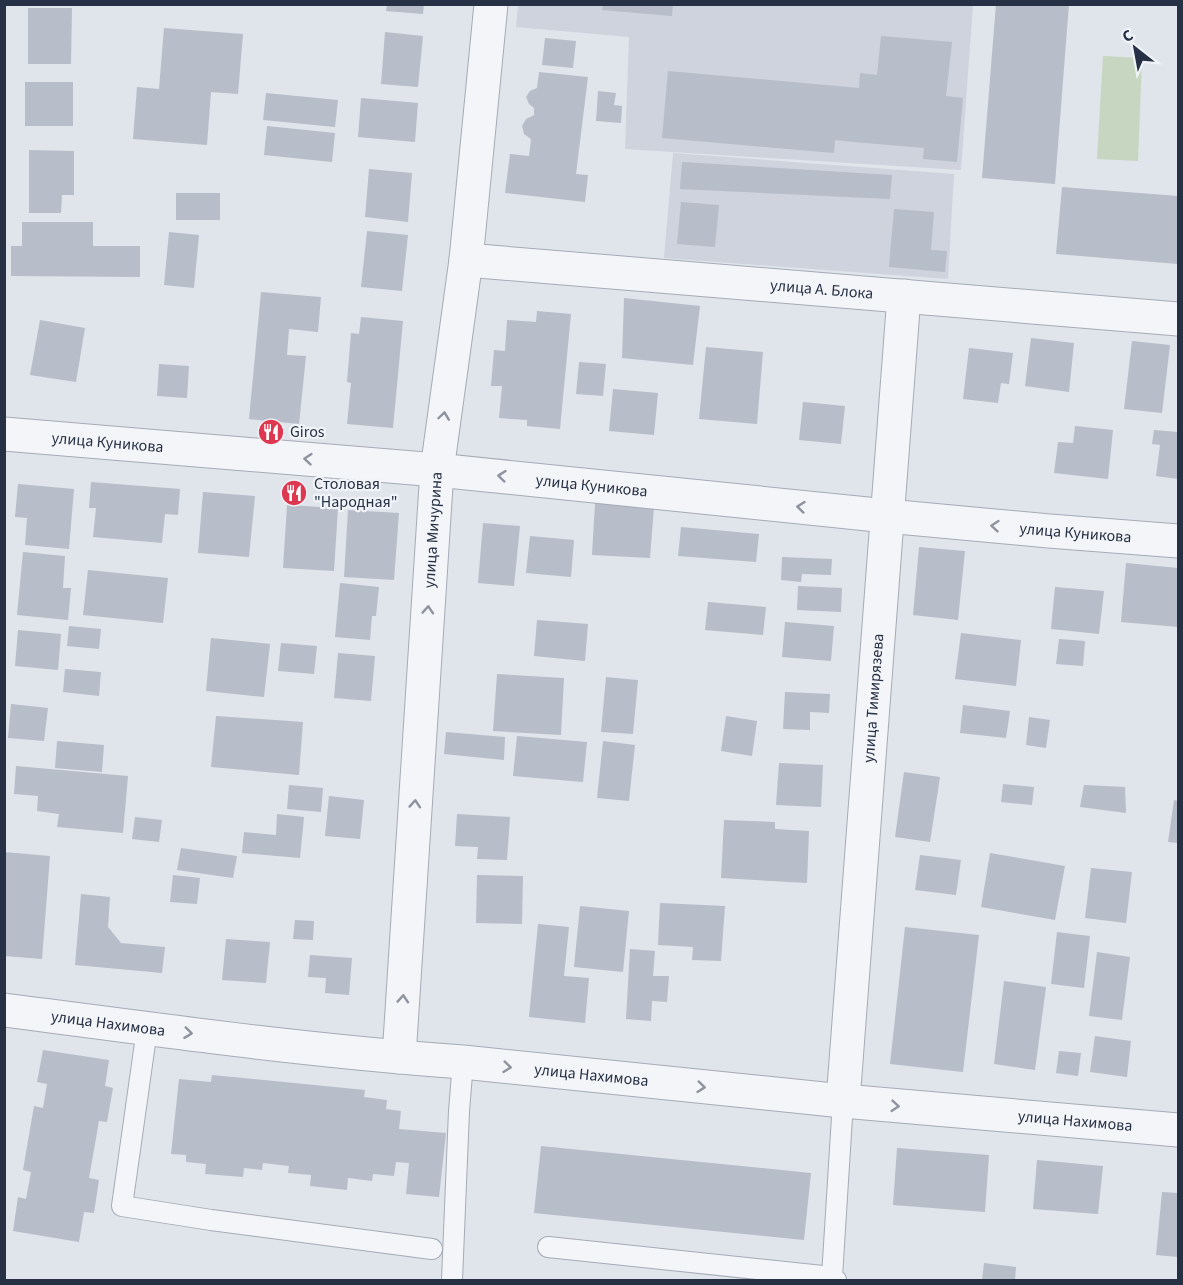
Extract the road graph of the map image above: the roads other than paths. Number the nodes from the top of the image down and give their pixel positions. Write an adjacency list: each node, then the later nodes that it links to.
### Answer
1 (491, 4): 2 (street, улица Мичурина)
2 (466, 260): 3 (street, улица А. Блока); 6 (street, улица Мичурина, one-way to 2)
3 (904, 296): 4 (street, улица А. Блока); 7 (street, улица Тимирязева)
4 (1179, 319)
5 (4, 434): 6 (street, улица Куникова, one-way to 5)
6 (436, 470): 7 (street, улица Куникова, one-way to 6); 11 (street, улица Мичурина, one-way to 6)
7 (887, 516): 8 (street, улица Куникова, one-way to 7); 13 (street, улица Тимирязева)
8 (1179, 541)
9 (4, 1011): 10 (street, улица Нахимова)
10 (147, 1029): 11 (street, улица Нахимова, one-way to 11); 16 (lane)
11 (399, 1057): 12 (street, улица Нахимова)
12 (463, 1062): 13 (street, улица Нахимова, one-way to 13); 18 (lane)
13 (843, 1101): 14 (street, улица Нахимова, one-way to 14); 17 (lane)
14 (1179, 1130)
15 (548, 1247): 17 (lane)
16 (432, 1249)
17 (834, 1279)
18 (452, 1281)

